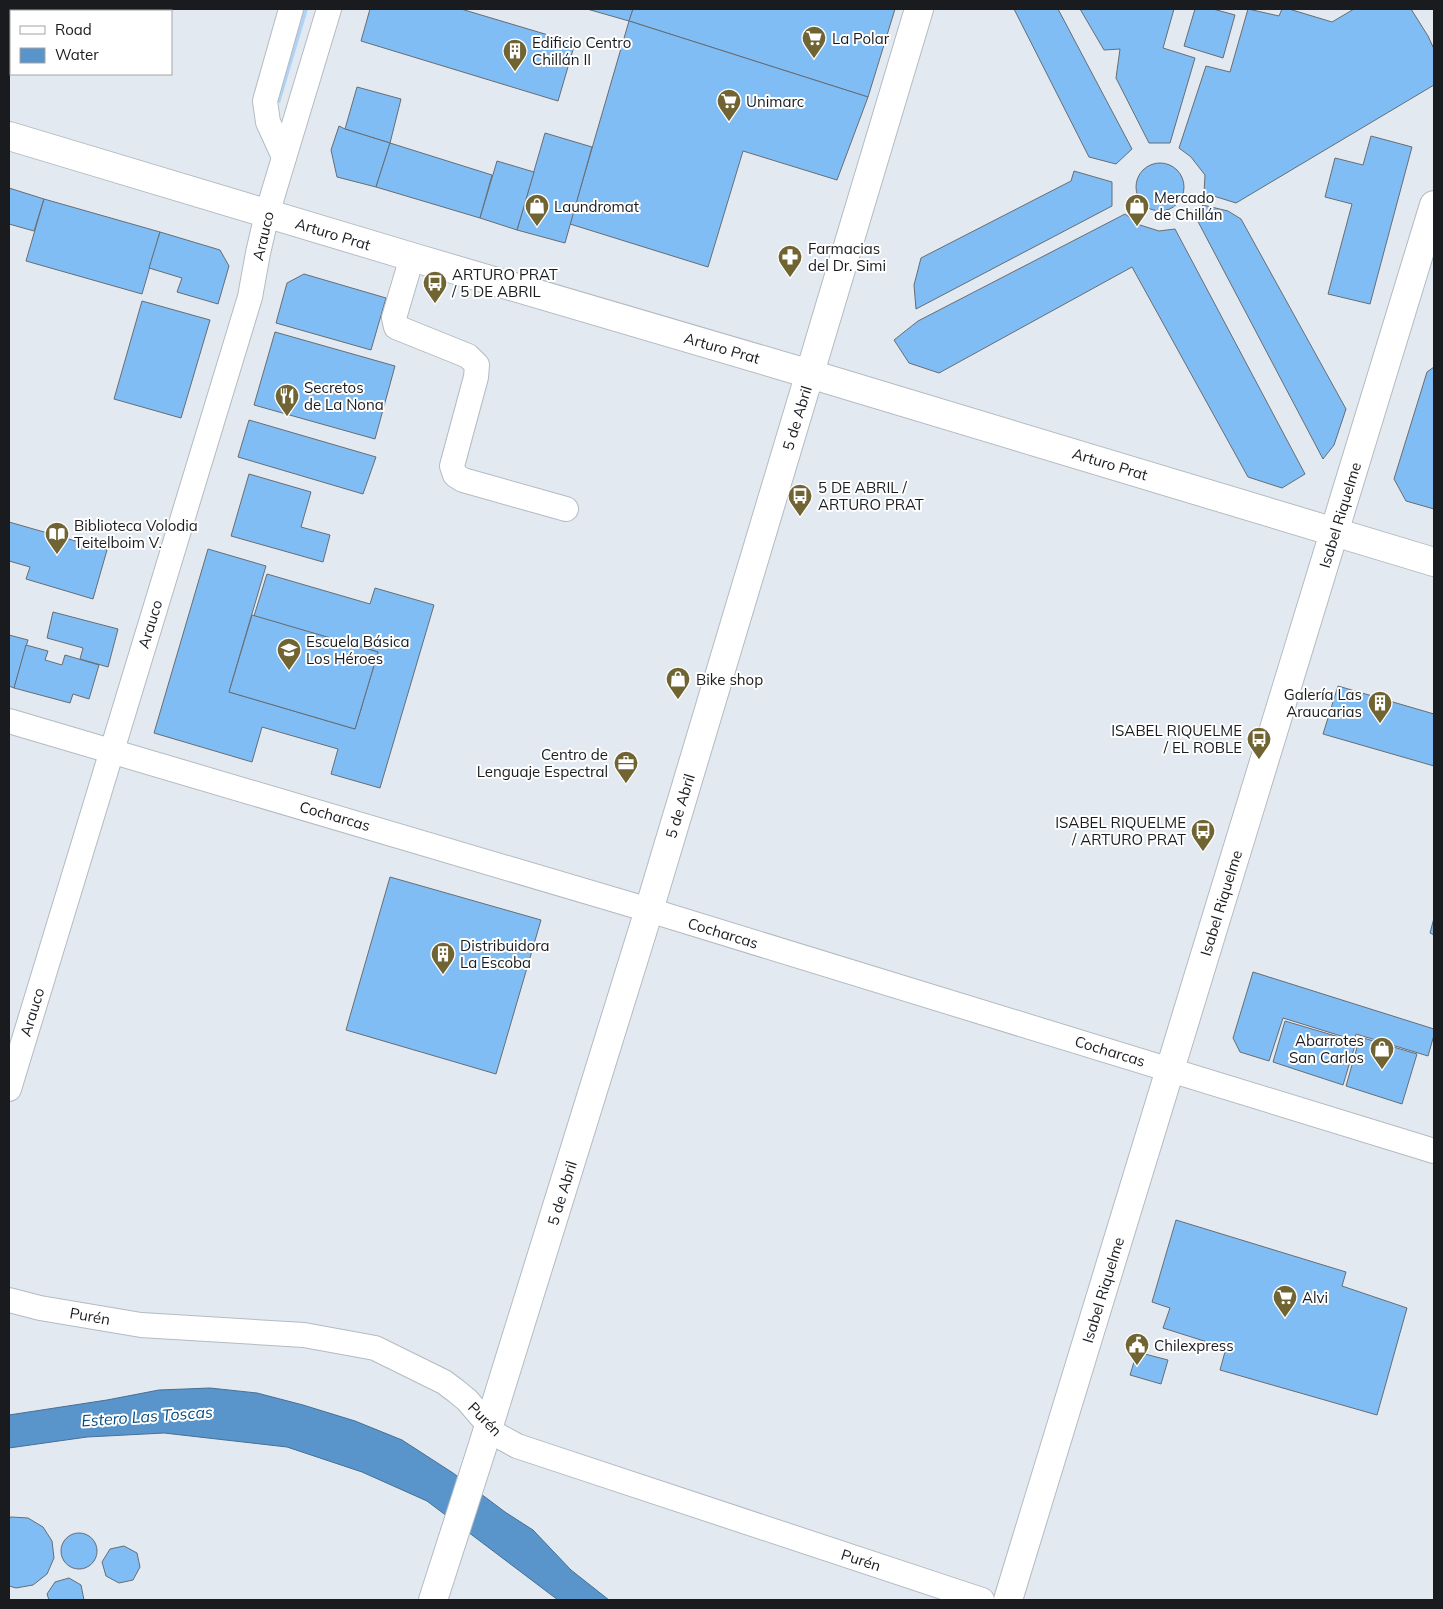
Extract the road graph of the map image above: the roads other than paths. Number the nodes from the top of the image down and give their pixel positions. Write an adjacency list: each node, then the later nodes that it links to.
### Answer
1 (291, 9): 5 (street)
2 (329, 9): 5 (street, Arauco)
3 (919, 9): 9 (street, 5 de Abril)
4 (9, 136): 7 (street, Arturo Prat)
5 (284, 157): 7 (street, Arauco)
6 (1434, 205): 11 (street, Isabel Riquelme)
7 (267, 214): 8 (street, Arturo Prat); 14 (street, Arauco)
8 (412, 257): 9 (street, Arturo Prat); 10 (street)
9 (810, 374): 11 (street, Arturo Prat); 15 (street, 5 de Abril)
10 (566, 509)
11 (1334, 532): 12 (street, Arturo Prat); 16 (street, Isabel Riquelme)
12 (1434, 562)
13 (9, 721): 14 (street, Cocharcas)
14 (112, 752): 15 (street, Cocharcas); 17 (street, Arauco)
15 (649, 910): 16 (street, Cocharcas); 20 (street, 5 de Abril)
16 (1170, 1070): 18 (street, Cocharcas); 23 (street, Isabel Riquelme)
17 (9, 1089)
18 (1434, 1151)
19 (9, 1300): 20 (street, Purén)
20 (486, 1437): 21 (street, 5 de Abril); 22 (street, Purén)
21 (433, 1600)
22 (982, 1600)
23 (1008, 1600)

